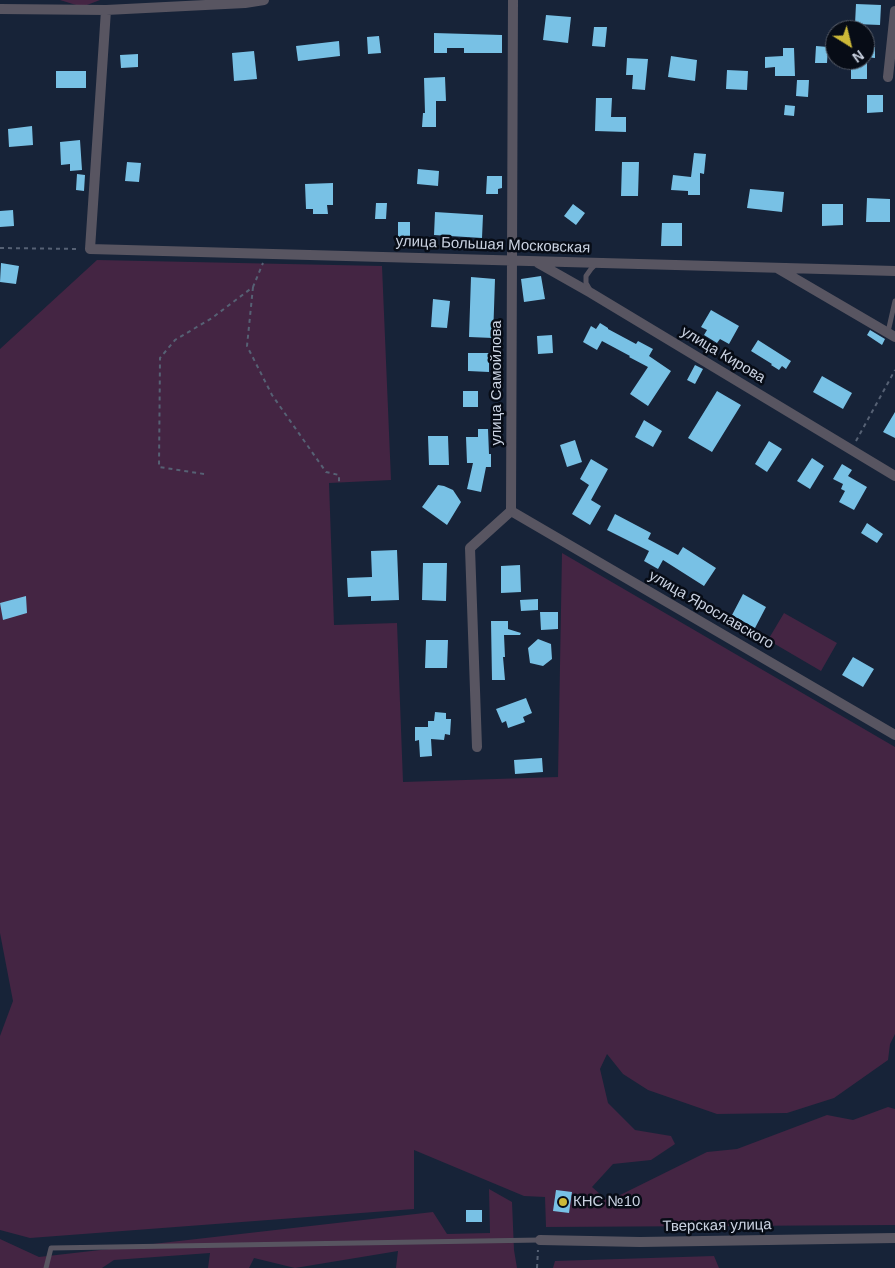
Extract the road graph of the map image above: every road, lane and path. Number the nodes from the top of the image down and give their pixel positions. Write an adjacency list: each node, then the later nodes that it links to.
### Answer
1 (264, 0): 4 (street)
2 (514, 0): 10 (street, улица Самойлова)
3 (0, 9): 4 (street)
4 (106, 10): 8 (street)
5 (895, 11): 6 (street)
6 (888, 77)
7 (0, 248): 8 (path)
8 (90, 249): 9 (street, улица Большая Московская)
9 (267, 254): 10 (street, улица Большая Московская); 15 (path)
10 (513, 260): 11 (street, улица Большая Московская); 24 (street, улица Самойлова)
11 (535, 261): 12 (street, улица Большая Московская); 16 (street, улица Кирова)
12 (598, 263): 13 (street, улица Большая Московская); 16 (lane)
13 (776, 267): 14 (street, улица Большая Московская); 18 (street)
14 (895, 271)
15 (253, 288): 21 (path); 23 (path)
16 (591, 292): 20 (street, улица Кирова)
17 (895, 301): 18 (lane)
18 (891, 334)
19 (895, 370): 20 (path)
20 (851, 450): 22 (street, улица Кирова)
21 (204, 474)
22 (895, 476)
23 (339, 482)
24 (511, 511): 25 (street, улица Ярославского); 26 (street)
25 (895, 735)
26 (477, 747)
27 (895, 1238): 28 (street, Тверская улица)
28 (540, 1240): 29 (lane); 30 (path)
29 (46, 1268)
30 (536, 1268)

